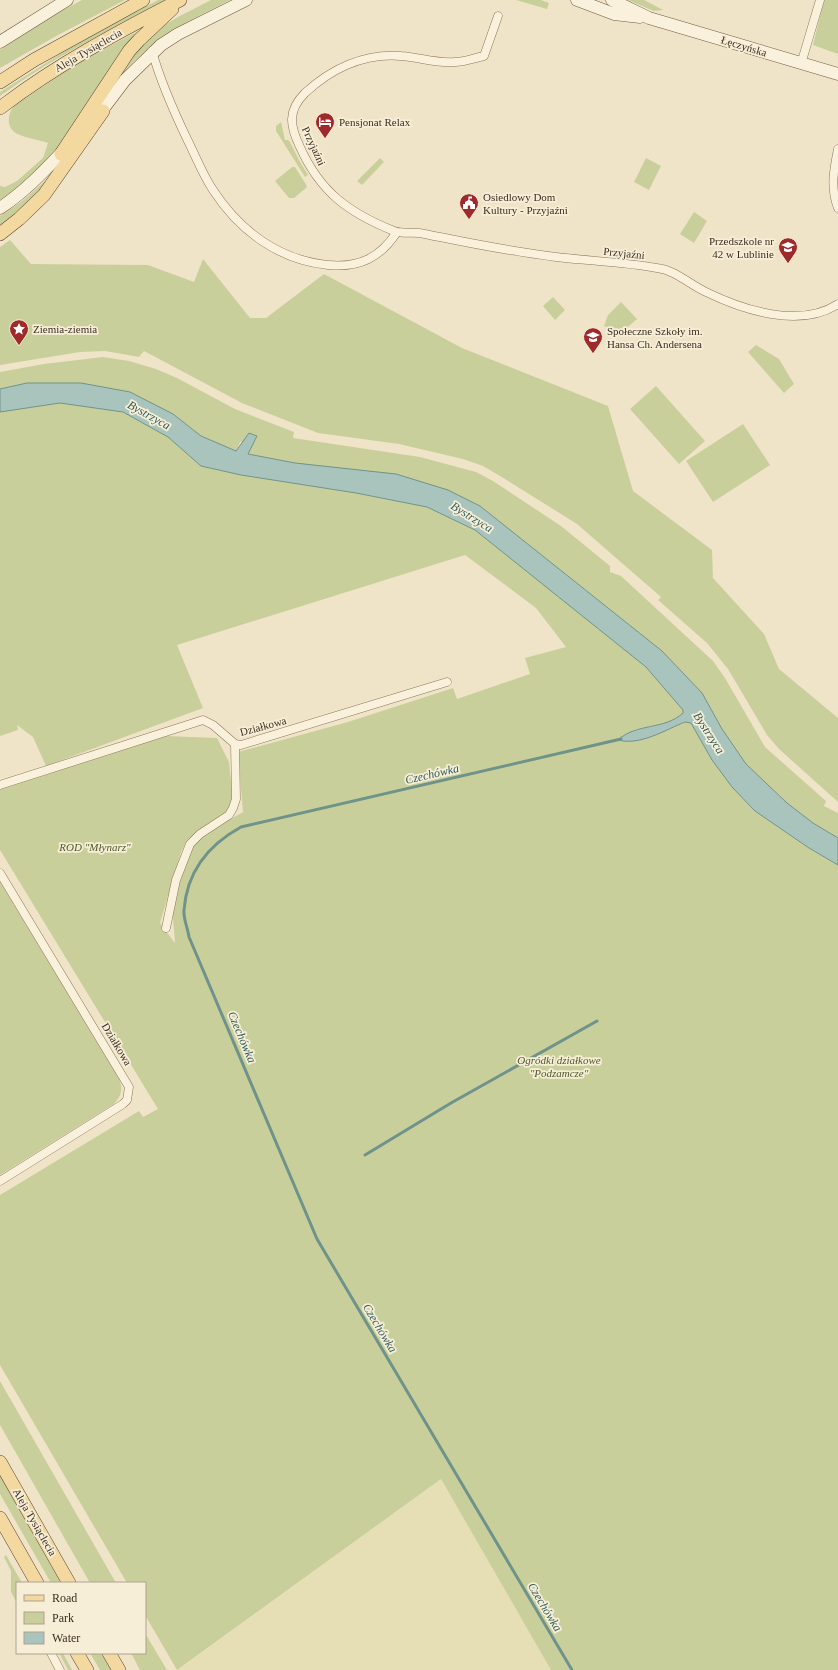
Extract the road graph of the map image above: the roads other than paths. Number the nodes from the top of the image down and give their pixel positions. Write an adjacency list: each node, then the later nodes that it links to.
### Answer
1 (67, 0): 10 (street)
2 (143, 0): 14 (main road, Aleja Tysiąclecia)
3 (181, 0): 15 (main road, Aleja Tysiąclecia); 18 (main road)
4 (246, 0): 11 (street)
5 (577, 0): 9 (street, Łęczyńska)
6 (612, 0): 9 (street, Łęczyńska)
7 (820, 0): 12 (street)
8 (498, 16): 21 (street, Przyjaźni)
9 (649, 18): 12 (street, Łęczyńska)
10 (0, 42)
11 (152, 51): 16 (street); 21 (street)
12 (801, 64): 13 (street, Łęczyńska)
13 (838, 74)
14 (0, 82)
15 (0, 108)
16 (103, 111): 18 (street); 22 (main road)
17 (838, 148): 20 (street)
18 (60, 154): 19 (street)
19 (0, 208)
20 (838, 208)
21 (397, 232): 23 (street, Przyjaźni)
22 (0, 234)
23 (838, 304)
24 (447, 682): 25 (street, Działkowa)
25 (235, 744): 26 (street, Działkowa); 28 (street)
26 (0, 785)
27 (0, 873): 29 (street, Działkowa)
28 (166, 928)
29 (0, 1181)
30 (0, 1462): 33 (main road, Aleja Tysiąclecia)
31 (0, 1518): 32 (main road)
32 (36, 1582)
33 (69, 1582)
34 (52, 1654): 37 (street)
35 (78, 1654): 38 (main road)
36 (110, 1654): 39 (main road)
37 (60, 1670)
38 (87, 1670)
39 (120, 1670)

